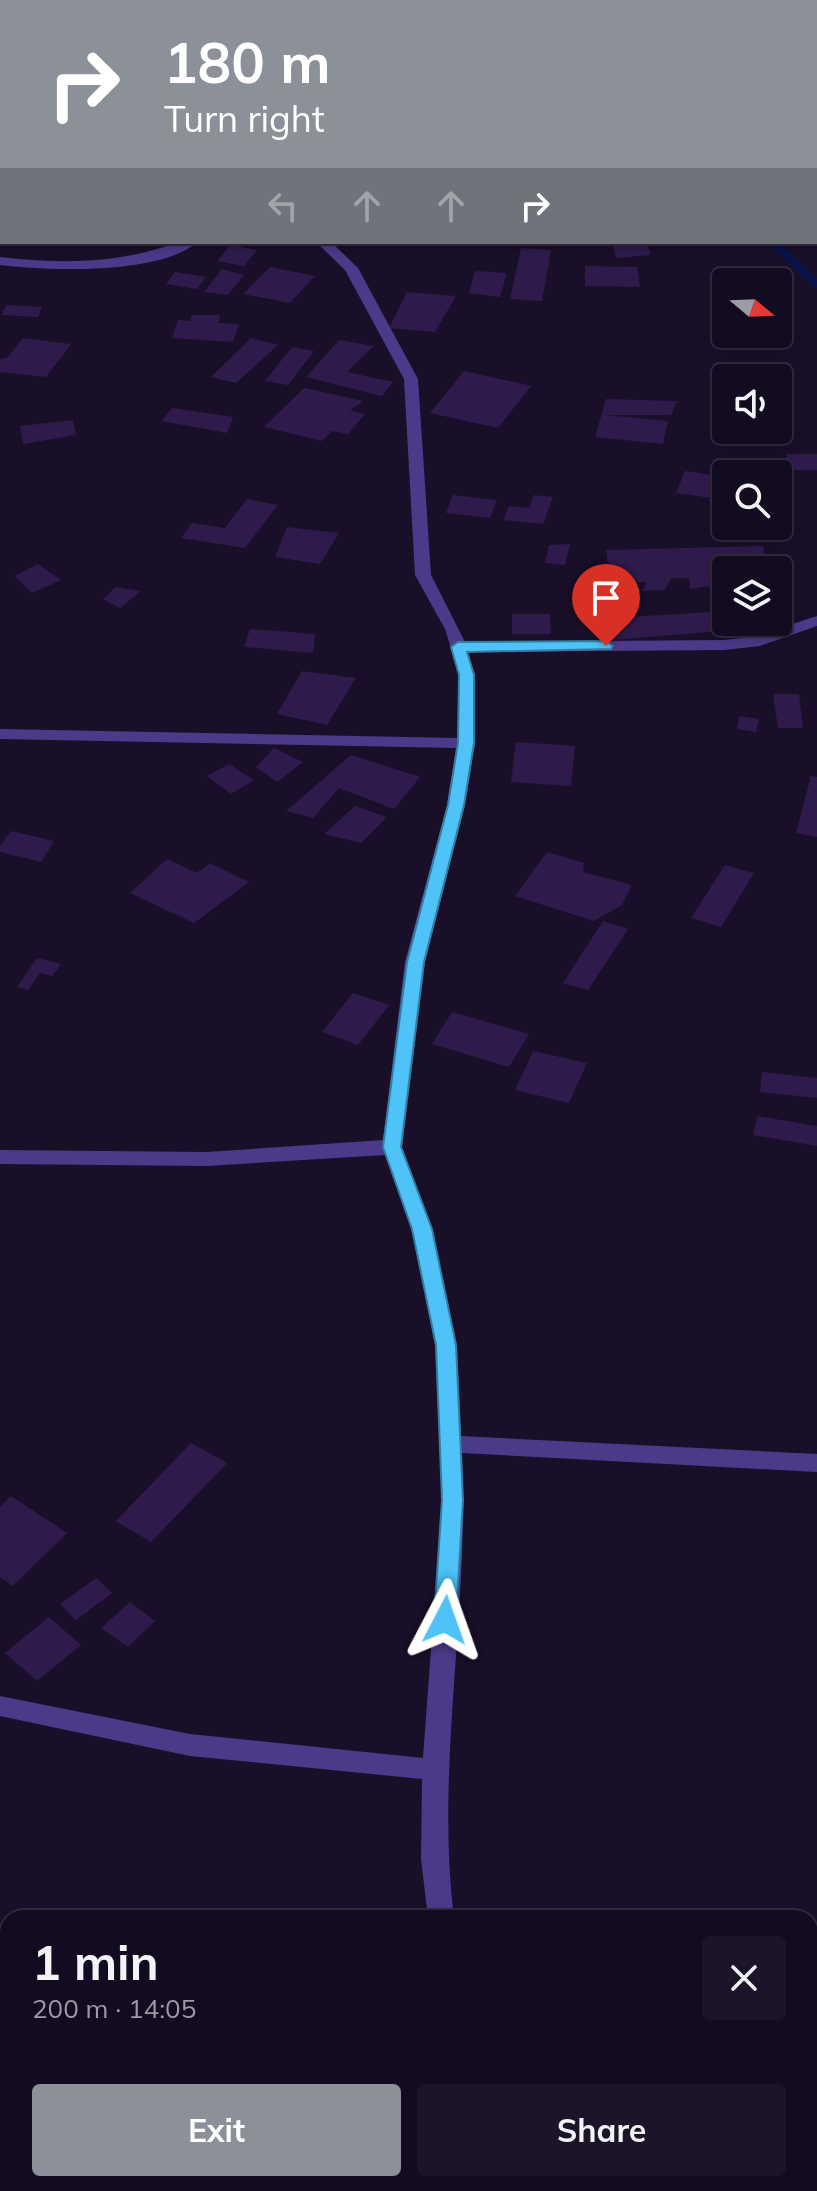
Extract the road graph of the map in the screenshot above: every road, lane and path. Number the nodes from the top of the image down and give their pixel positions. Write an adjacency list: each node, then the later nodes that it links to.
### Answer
1 (186, 244): 3 (street)
2 (325, 244): 5 (street)
3 (0, 261)
4 (817, 621): 5 (street)
5 (458, 647): 7 (street)
6 (0, 734): 7 (street)
7 (466, 743): 8 (street)
8 (392, 1147): 9 (street); 10 (street)
9 (0, 1157)
10 (450, 1444): 11 (street); 13 (street)
11 (817, 1463)
12 (0, 1706): 13 (street)
13 (435, 1770): 14 (street)
14 (440, 1910)

